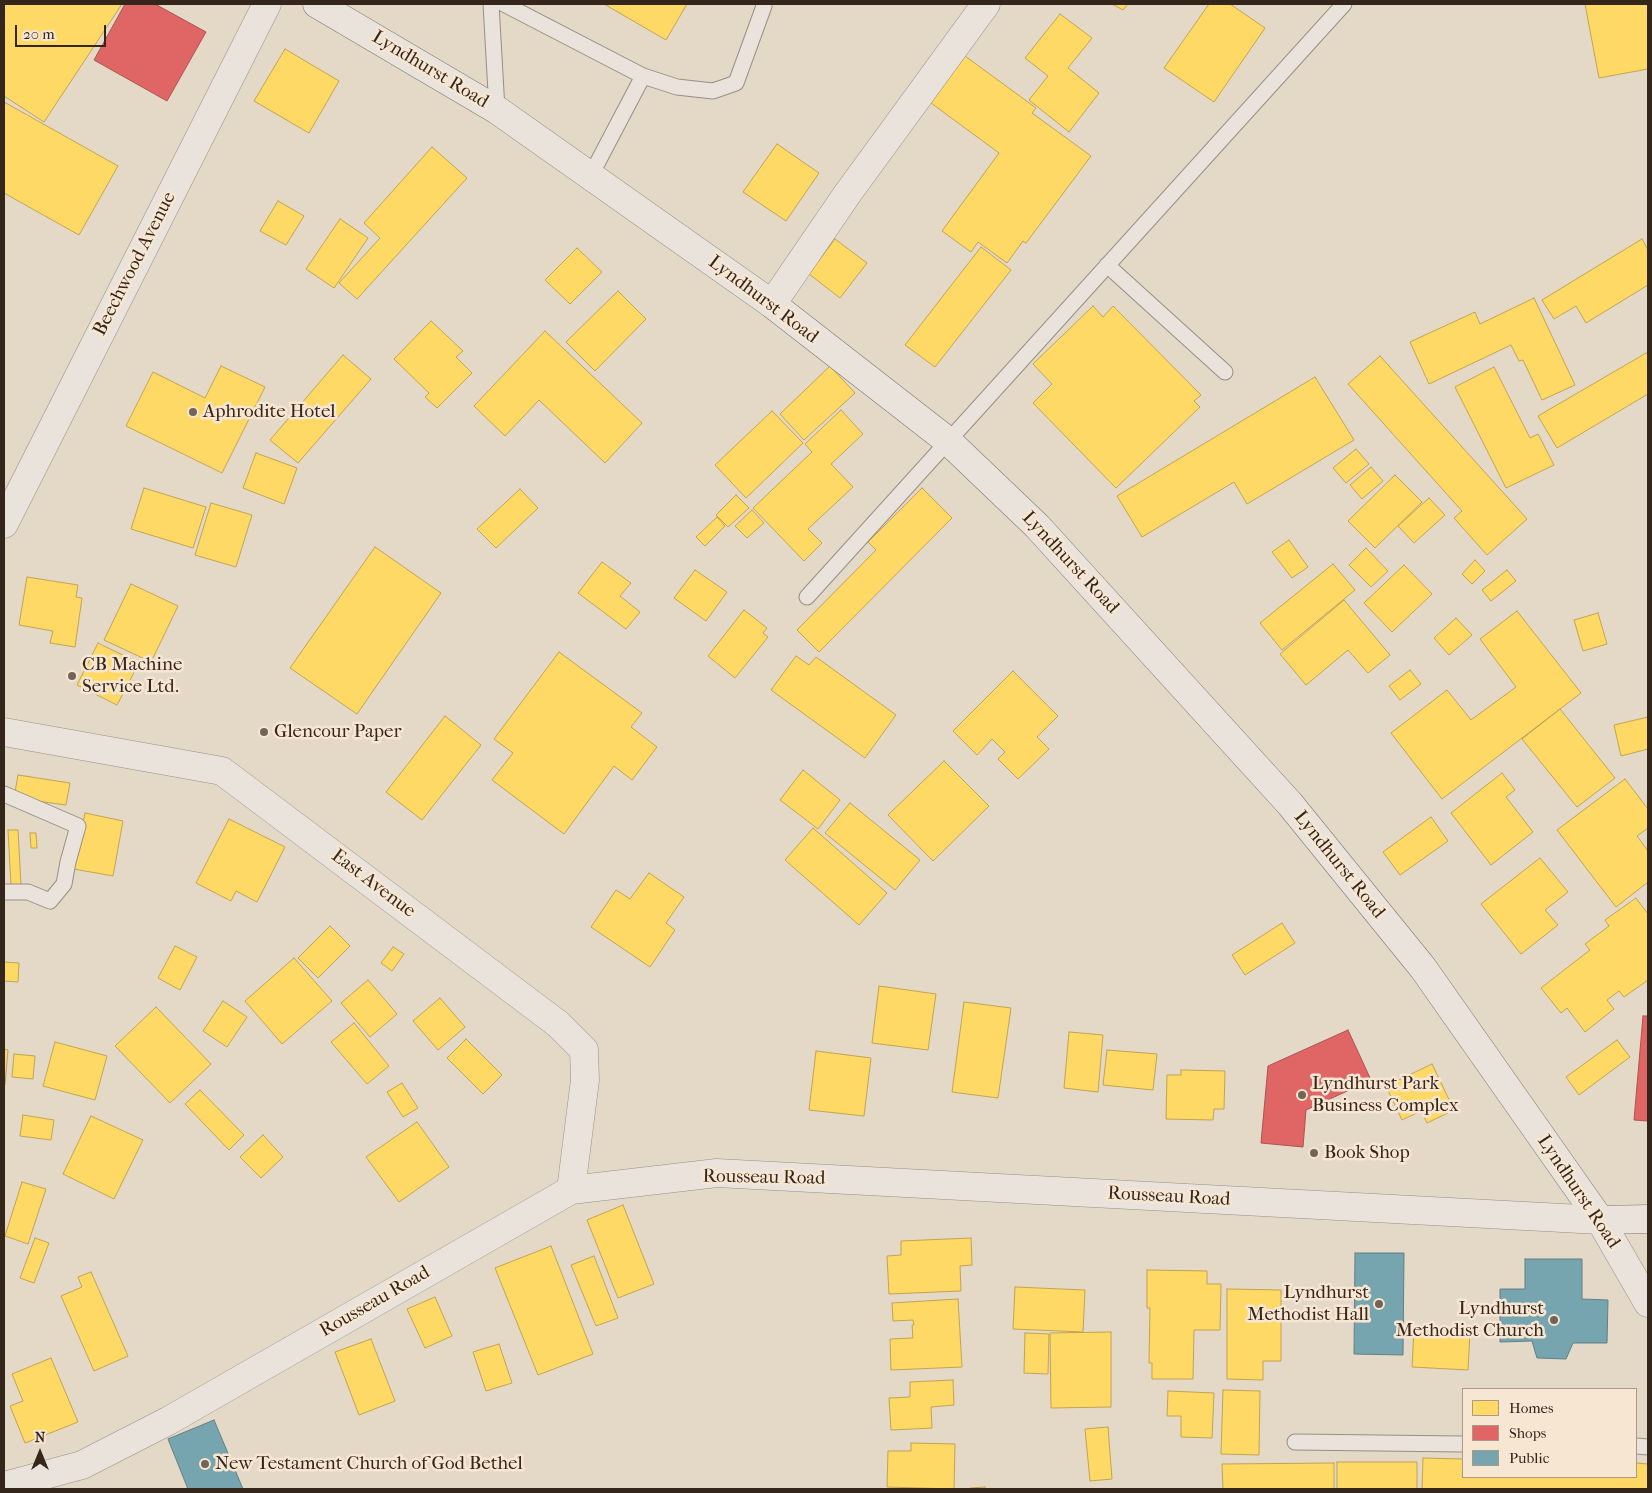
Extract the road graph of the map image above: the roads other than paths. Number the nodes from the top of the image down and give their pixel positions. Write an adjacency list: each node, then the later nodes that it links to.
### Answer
1 (266, 4): 15 (street, Beechwood Avenue)
2 (317, 4): 9 (street, Lyndhurst Road)
3 (491, 4): 9 (lane)
4 (504, 4): 8 (lane)
5 (986, 4): 12 (street)
6 (1344, 4): 11 (lane)
7 (764, 6): 8 (lane)
8 (643, 76): 10 (lane)
9 (497, 110): 10 (street, Lyndhurst Road)
10 (591, 175): 12 (street, Lyndhurst Road)
11 (1108, 265): 13 (lane); 14 (lane)
12 (772, 304): 14 (street, Lyndhurst Road)
13 (1225, 372)
14 (948, 441): 16 (lane); 22 (street, Lyndhurst Road)
15 (4, 524)
16 (807, 597)
17 (4, 732): 20 (street, East Avenue)
18 (4, 794): 19 (lane)
19 (4, 892)
20 (570, 1190): 22 (street, Rousseau Road); 26 (street, Rousseau Road)
21 (1648, 1219): 22 (street, Rousseau Road)
22 (1600, 1220): 23 (street, Lyndhurst Road)
23 (1648, 1302)
24 (1295, 1442): 25 (lane)
25 (1462, 1444)
26 (4, 1486)

